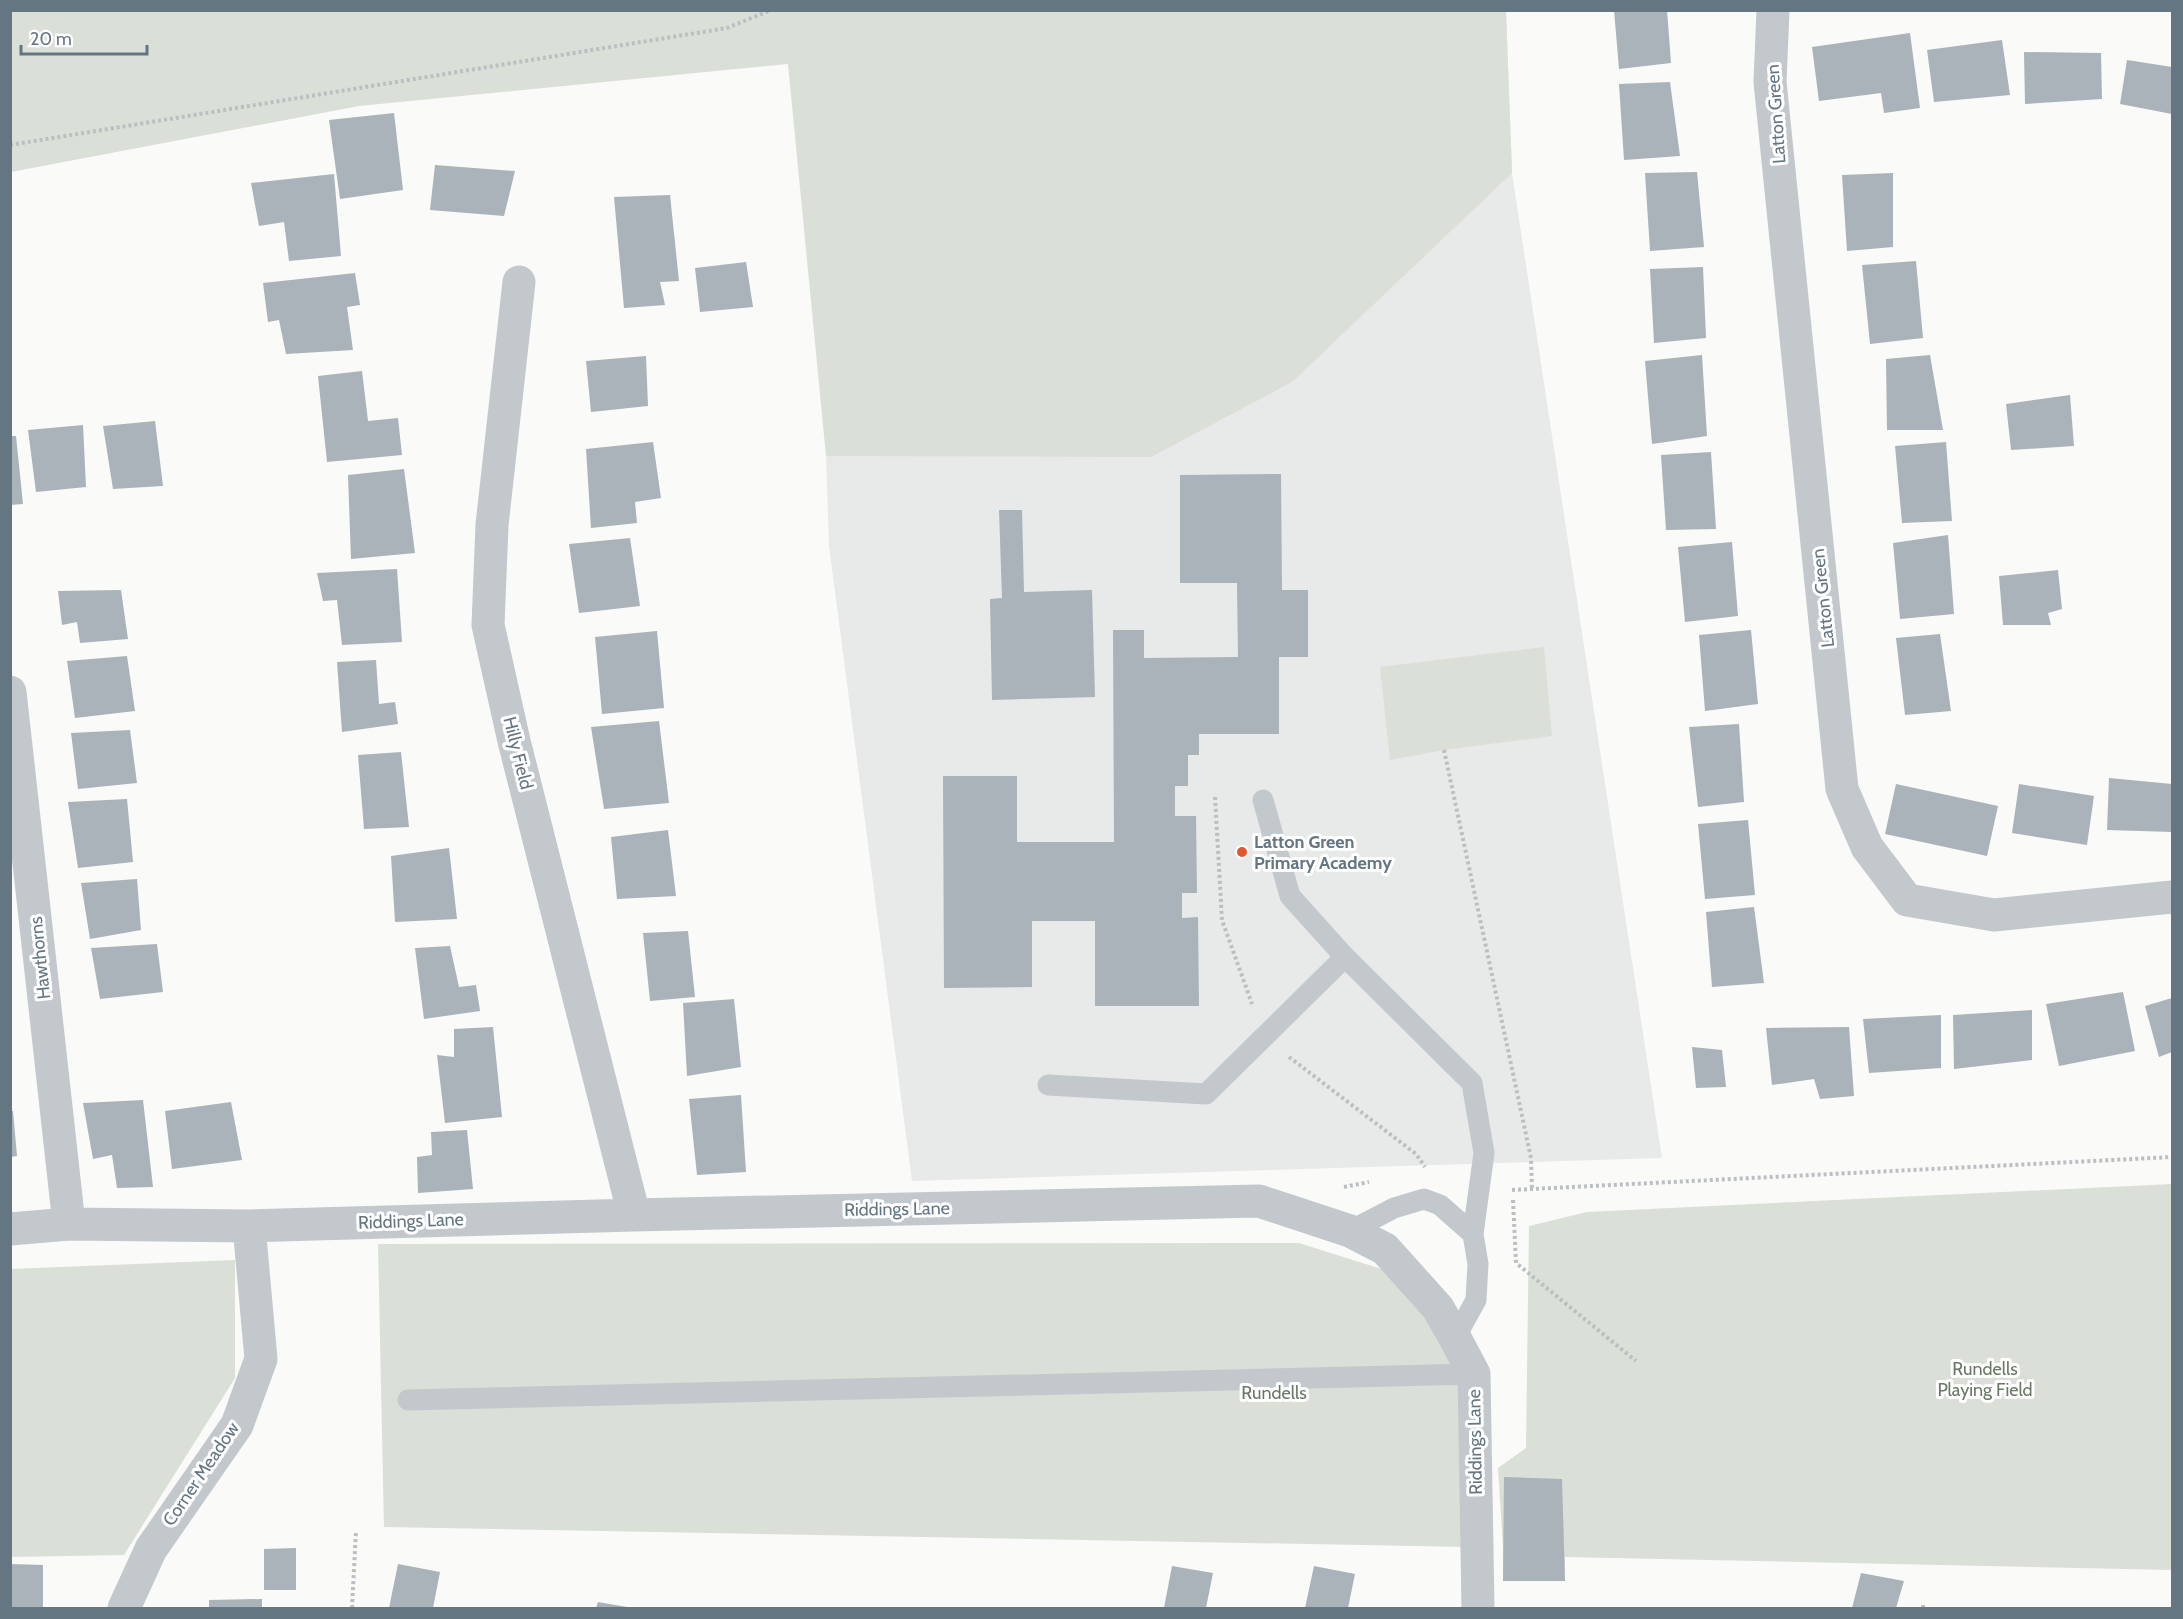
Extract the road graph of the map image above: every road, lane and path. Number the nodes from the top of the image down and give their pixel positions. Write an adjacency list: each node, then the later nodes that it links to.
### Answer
1 (771, 10): 3 (path)
2 (1773, 10): 8 (street, Latton Green)
3 (10, 145)
4 (519, 282): 14 (street, Hilly Field)
5 (10, 692): 15 (street, Hawthorns)
6 (1444, 750): 12 (path)
7 (1263, 800): 9 (lane)
8 (2172, 897)
9 (1345, 957): 10 (lane); 19 (lane)
10 (1048, 1085)
11 (2172, 1157): 12 (path)
12 (1532, 1189): 13 (path)
13 (1512, 1190)
14 (634, 1215): 16 (street, Riddings Lane); 18 (street, Riddings Lane)
15 (69, 1224): 16 (street, Riddings Lane); 17 (street, Riddings Lane)
16 (249, 1227): 25 (street, Corner Meadow)
17 (10, 1229)
18 (1350, 1231): 19 (lane); 20 (street, Riddings Lane)
19 (1473, 1234): 20 (lane)
20 (1455, 1338): 21 (street, Riddings Lane)
21 (1474, 1374): 22 (lane); 27 (street, Riddings Lane)
22 (408, 1400)
23 (356, 1531): 26 (path)
24 (1923, 1602): 28 (path)
25 (124, 1608)
26 (352, 1608)
27 (1478, 1608)
28 (1923, 1608)

